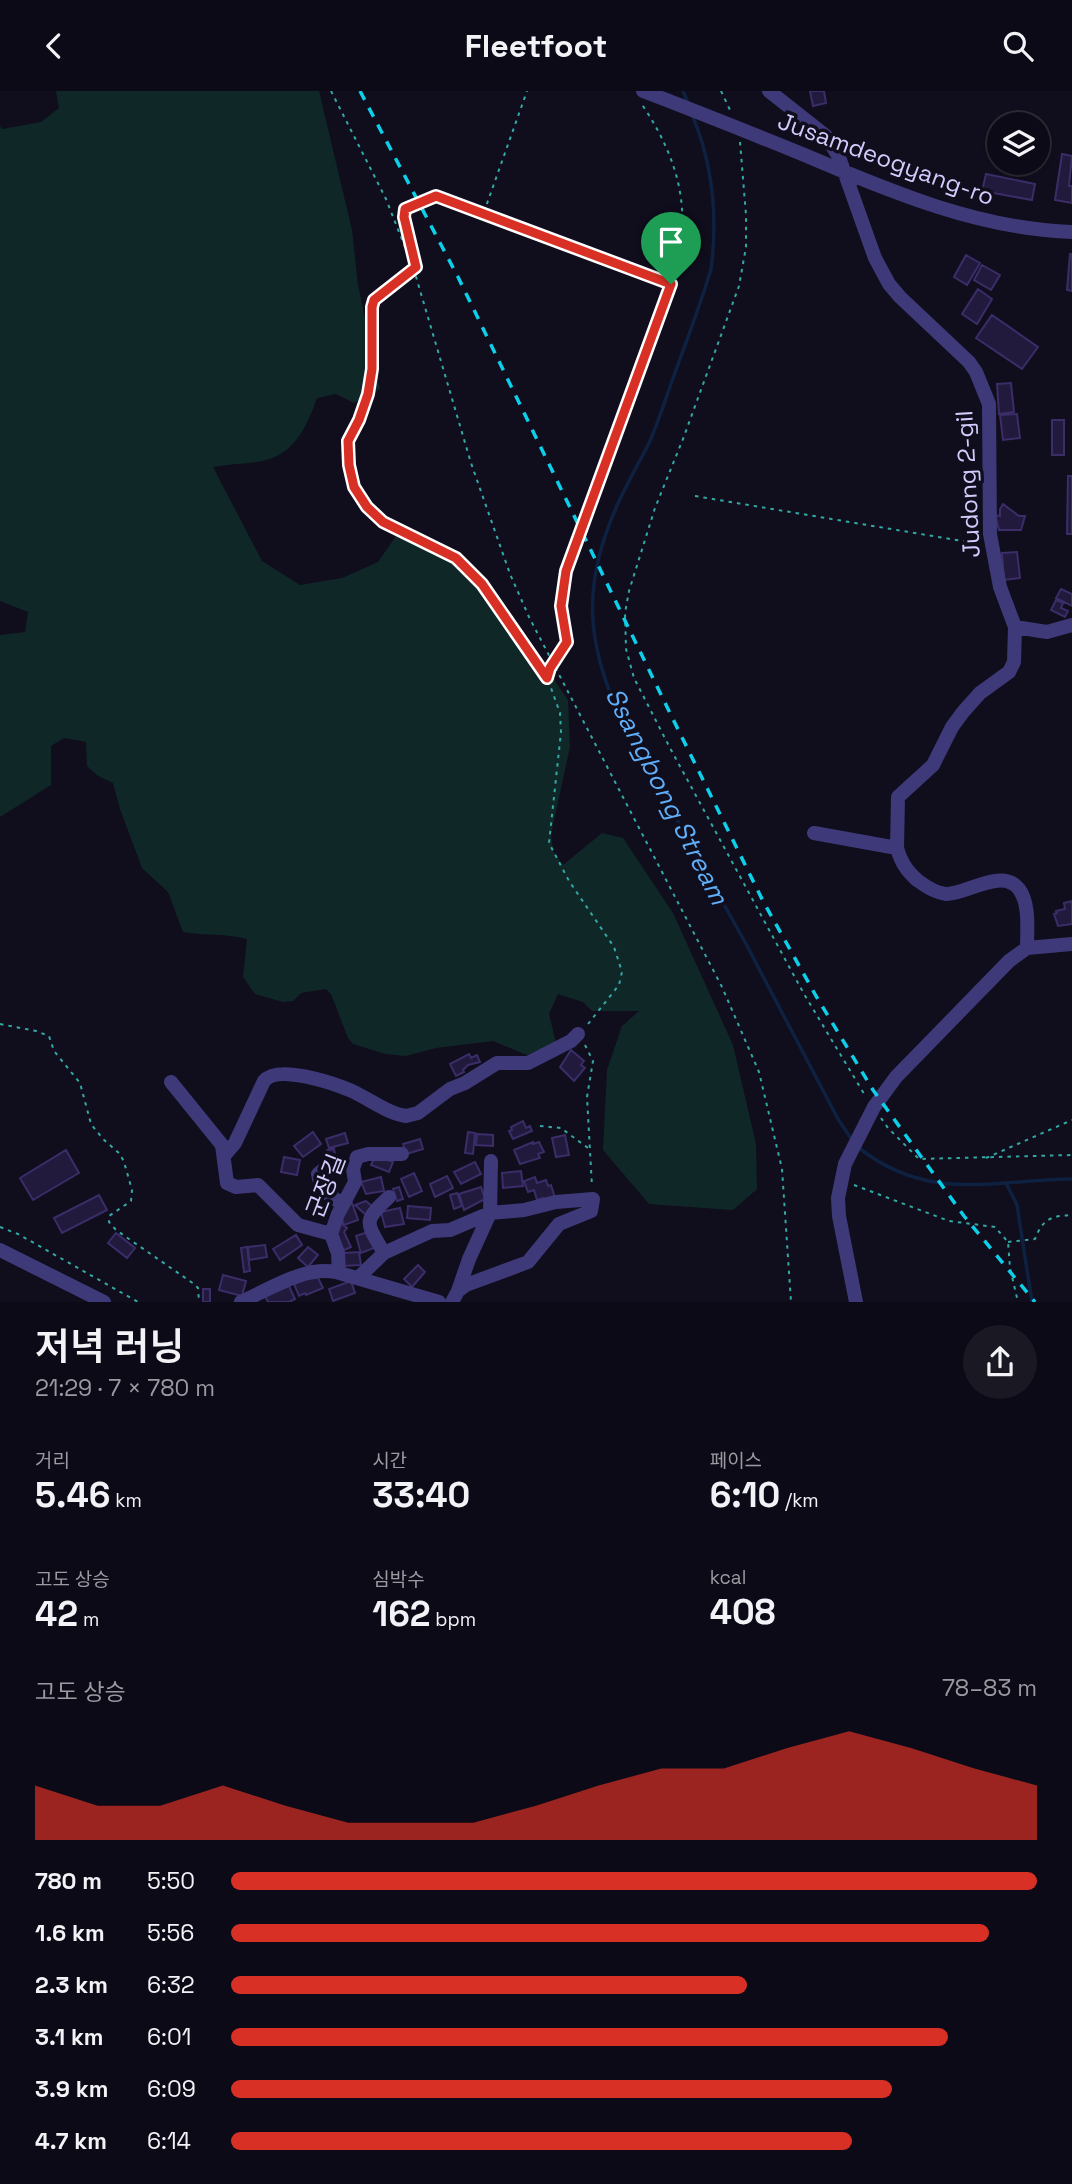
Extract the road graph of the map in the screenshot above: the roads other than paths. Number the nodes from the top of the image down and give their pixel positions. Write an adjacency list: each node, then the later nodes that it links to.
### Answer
1 (769, 91): 3 (street, Judong 2-gil)
2 (641, 96): 3 (street, Jusamdeogyang-ro)
3 (845, 172): 4 (street, Jusamdeogyang-ro); 6 (street, Judong 2-gil)
4 (1072, 232)
5 (1072, 625): 6 (street)
6 (1015, 627): 8 (street, Judong 2-gil)
7 (814, 833): 8 (street)
8 (897, 848): 10 (street)
9 (1072, 944): 10 (street)
10 (1027, 948): 29 (street)
11 (578, 1034): 14 (street)
12 (171, 1082): 14 (street)
13 (402, 1154): 18 (street, 군장길)
14 (224, 1156): 20 (street)
15 (491, 1161): 19 (street)
16 (328, 1166): 18 (street)
17 (389, 1197): 22 (street)
18 (342, 1205): 20 (street, 군장길)
19 (490, 1213): 22 (street); 25 (street); 25 (street)
20 (331, 1234): 23 (street, 군장길)
21 (0, 1249): 26 (street)
22 (384, 1253): 24 (street)
23 (338, 1273): 24 (street); 27 (street)
24 (358, 1278): 28 (street)
25 (455, 1296)
26 (104, 1302)
27 (241, 1302)
28 (439, 1302)
29 (856, 1302)

